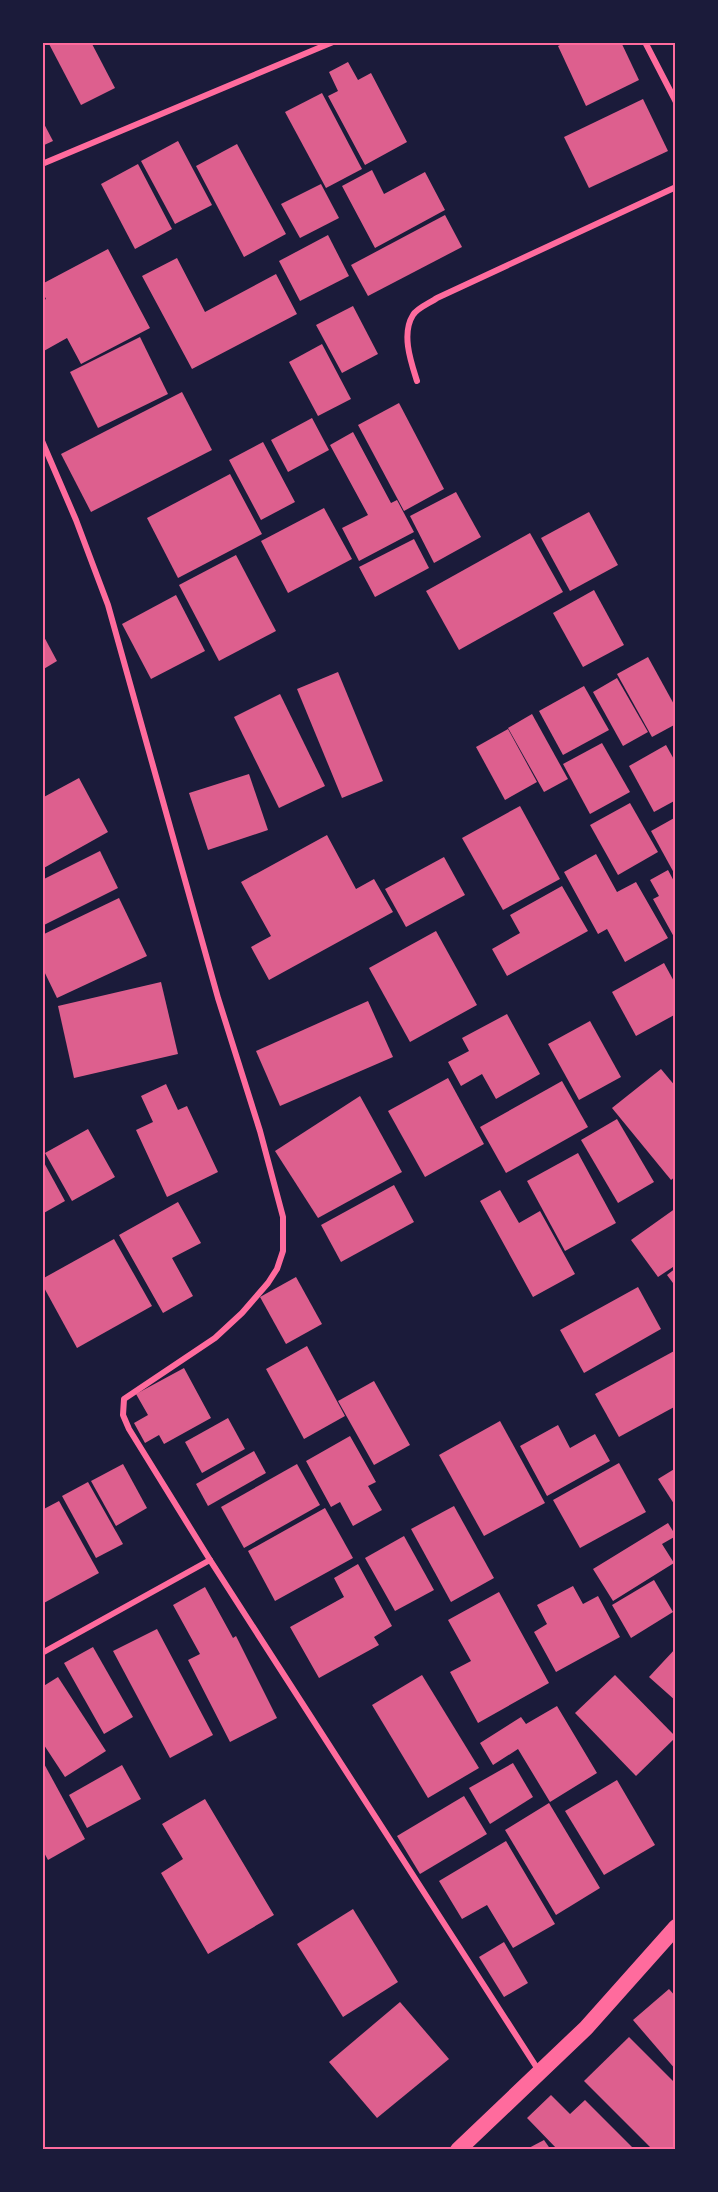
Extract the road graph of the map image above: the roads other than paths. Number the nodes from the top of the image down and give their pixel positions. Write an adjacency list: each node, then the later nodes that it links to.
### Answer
1 (333, 42): 4 (street)
2 (645, 42): 3 (street)
3 (676, 102)
4 (42, 164)
5 (676, 187): 6 (street)
6 (417, 381)
7 (42, 441): 8 (street)
8 (210, 1560): 9 (street); 11 (street)
9 (42, 1653)
10 (676, 1926): 11 (highway)
11 (540, 2073): 12 (highway)
12 (458, 2150)

